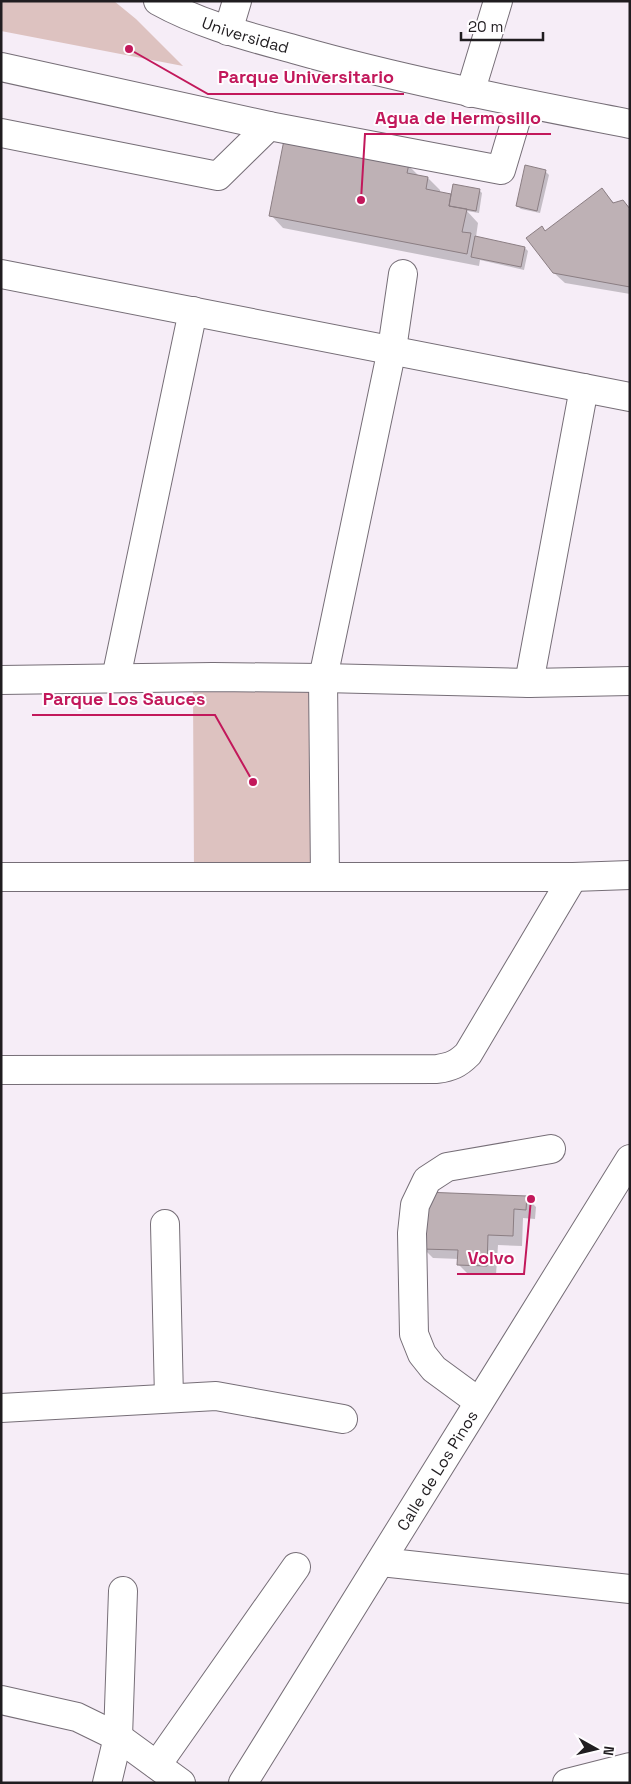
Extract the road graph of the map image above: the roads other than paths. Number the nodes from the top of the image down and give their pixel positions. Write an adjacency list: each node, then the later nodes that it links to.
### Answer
1 (158, 1): 4 (street, Universidad)
2 (237, 1): 4 (street)
3 (498, 1): 6 (street)
4 (228, 31): 6 (street, Universidad)
5 (1, 67): 9 (street)
6 (470, 92): 7 (street, Universidad)
7 (521, 102): 8 (street, Universidad); 9 (street)
8 (630, 124)
9 (269, 126): 10 (street)
10 (1, 134)
11 (1, 274): 13 (street)
12 (403, 274): 14 (street)
13 (193, 311): 14 (street); 17 (street)
14 (392, 349): 15 (street); 18 (street)
15 (584, 388): 16 (street); 21 (street)
16 (630, 397)
17 (116, 678): 18 (street); 19 (street)
18 (323, 678): 21 (street); 23 (street)
19 (1, 680)
20 (630, 681): 21 (street)
21 (529, 683)
22 (630, 875): 24 (street)
23 (324, 877): 24 (street); 25 (street)
24 (573, 877): 26 (street)
25 (1, 878)
26 (1, 1070)
27 (551, 1149): 31 (street)
28 (630, 1159): 31 (street, Calle de Los Pinos)
29 (165, 1224): 30 (street)
30 (169, 1398): 32 (street); 33 (street)
31 (480, 1402): 34 (street, Calle de Los Pinos)
32 (1, 1408)
33 (343, 1419)
34 (381, 1562): 36 (street); 44 (street, Calle de Los Pinos)
35 (296, 1567): 40 (street)
36 (630, 1589)
37 (123, 1591): 39 (street)
38 (1, 1700): 39 (street)
39 (118, 1738): 40 (street); 42 (street)
40 (157, 1765): 43 (street)
41 (618, 1774): 45 (street)
42 (106, 1783)
43 (181, 1783)
44 (243, 1783)
45 (568, 1783)

